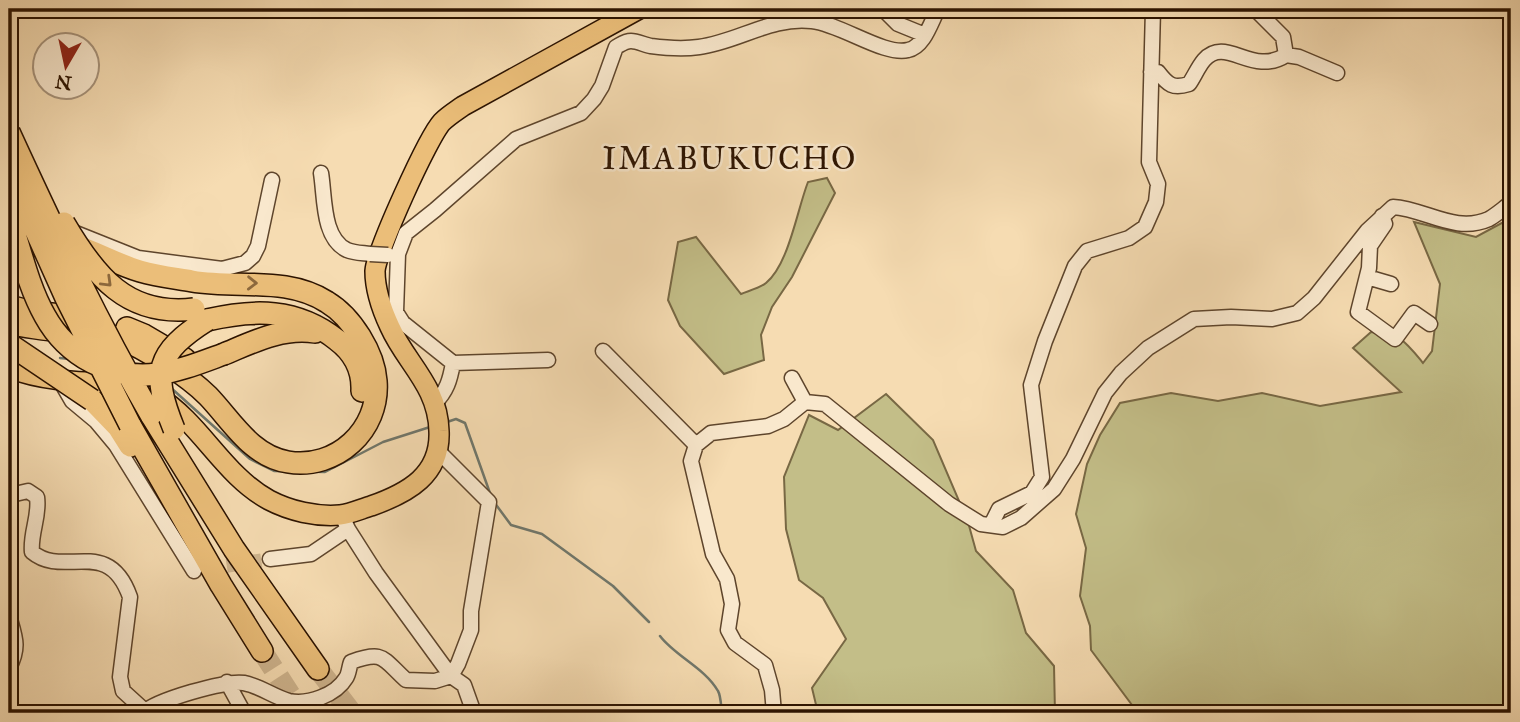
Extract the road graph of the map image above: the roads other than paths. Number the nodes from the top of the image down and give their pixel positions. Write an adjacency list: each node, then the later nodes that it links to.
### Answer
1 (639, 9): 37 (main road)
2 (883, 9): 6 (street)
3 (938, 9): 6 (street)
4 (1153, 9): 8 (street)
5 (1255, 9): 7 (street)
6 (925, 35): 19 (street)
7 (1286, 55): 8 (street); 9 (street)
8 (1151, 72): 42 (street)
9 (1337, 73)
10 (9, 120): 23 (highway, one-way to 23, bridge)
11 (9, 132): 30 (highway, bridge)
12 (9, 171): 30 (highway, bridge)
13 (321, 173): 19 (street, bridge)
14 (272, 180): 16 (street)
15 (1511, 203): 17 (street)
16 (9, 215): 27 (highway, bridge)
17 (1382, 216): 20 (street); 42 (street)
18 (9, 250): 26 (highway, one-way to 26, bridge)
19 (393, 255): 32 (street)
20 (1367, 277): 21 (street); 25 (street)
21 (1391, 284)
22 (9, 306): 27 (highway)
23 (201, 315): 26 (highway); 27 (highway); 47 (highway, bridge)
24 (9, 323): 26 (highway)
25 (1430, 324)
26 (356, 333)
27 (331, 334)
28 (9, 344): 45 (highway, bridge)
29 (603, 351): 38 (street)
30 (105, 354): 45 (highway, bridge); 47 (highway, bridge)
31 (548, 360): 32 (street)
32 (453, 363): 37 (street)
33 (9, 368): 35 (main road)
34 (793, 378): 36 (street)
35 (60, 381): 41 (main road); 44 (street)
36 (805, 402): 38 (street); 42 (street)
37 (434, 404): 39 (main road)
38 (696, 445): 56 (street)
39 (439, 452): 41 (main road); 51 (street)
40 (9, 499): 53 (street)
41 (345, 522): 43 (street); 51 (street)
42 (991, 526)
43 (270, 559)
44 (194, 571)
45 (221, 585): 48 (highway)
46 (9, 616): 49 (street)
47 (297, 639): 50 (highway)
48 (262, 651)
49 (9, 667)
50 (318, 669)
51 (451, 676): 52 (street); 55 (street)
52 (227, 682): 53 (street); 54 (street)
53 (144, 712)
54 (244, 713)
55 (474, 713)
56 (774, 713)

